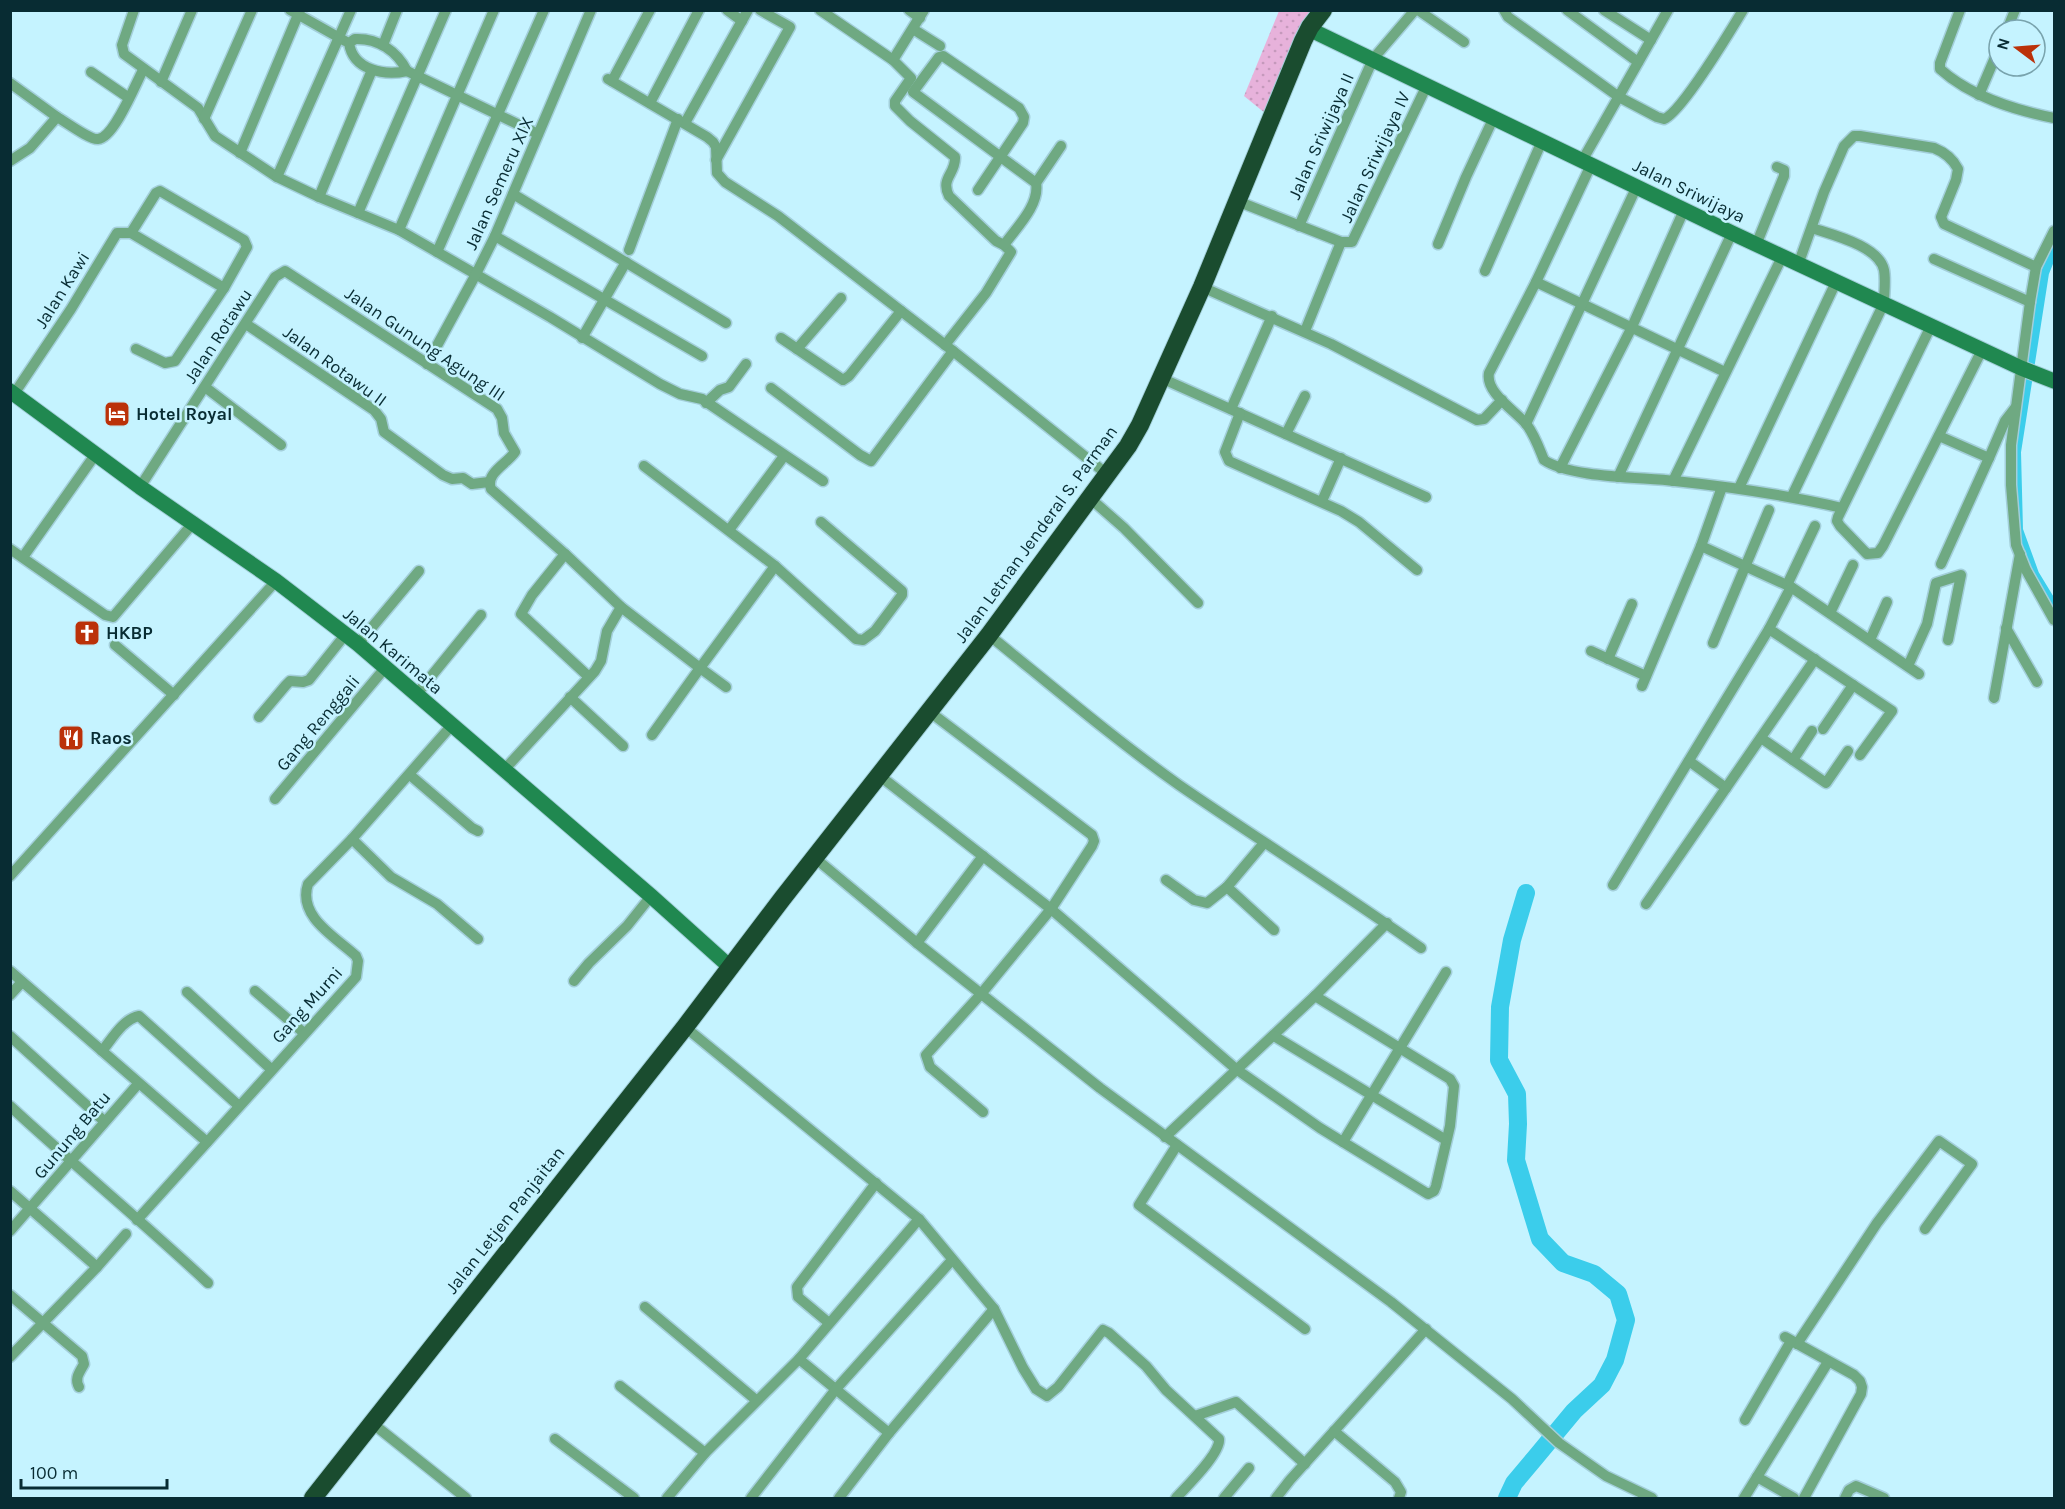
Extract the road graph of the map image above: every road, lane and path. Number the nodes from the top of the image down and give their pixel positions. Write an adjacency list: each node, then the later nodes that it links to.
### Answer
1 (134, 10): 38 (street)
2 (192, 10): 44 (street)
3 (252, 10): 56 (street)
4 (351, 10): 30 (street)
5 (397, 10): 33 (street)
6 (446, 10): 42 (street)
7 (494, 10): 47 (street)
8 (544, 10): 52 (street)
9 (591, 10): 58 (street, Jalan Semeru XIX)
10 (650, 10): 51 (street)
11 (699, 10): 51 (street)
12 (727, 10): 27 (street)
13 (748, 10): 27 (street)
14 (760, 10): 63 (street)
15 (820, 10): 36 (street)
16 (909, 10): 26 (street)
17 (1323, 10): 29 (highway, Jalan Letnan Jenderal S. Parman)
18 (1417, 10): 32 (street); 35 (street, Jalan Sriwijaya II)
19 (1504, 10): 49 (street)
20 (1567, 10): 37 (street)
21 (1604, 10): 31 (street)
22 (1668, 10): 31 (street)
23 (1743, 10): 49 (street)
24 (1960, 10): 48 (street)
25 (296, 12): 30 (street); 61 (street)
26 (922, 14): 28 (street)
27 (742, 21): 57 (street)
28 (913, 29): 34 (street); 36 (street)
29 (1309, 29): 35 (main road, Jalan Sriwijaya); 73 (highway, Jalan Letnan Jenderal S. Parman)
30 (345, 40): 33 (street); 39 (street); 67 (street)
31 (1651, 40): 37 (street)
32 (1464, 42)
33 (383, 45): 40 (street)
34 (940, 46)
35 (1373, 59): 46 (main road, Jalan Sriwijaya); 76 (street, Jalan Sriwijaya II)
36 (893, 60): 85 (street)
37 (1638, 63): 49 (street)
38 (143, 69): 44 (street); 50 (street)
39 (372, 70): 40 (street); 72 (street)
40 (407, 71): 42 (street)
41 (91, 72): 50 (street)
42 (419, 76): 47 (street); 75 (street)
43 (1987, 76): 48 (street)
44 (161, 82): 56 (street)
45 (10, 83): 53 (street)
46 (1427, 85): 54 (main road, Jalan Sriwijaya); 83 (street, Jalan Sriwijaya IV)
47 (457, 95): 52 (street); 78 (street)
48 (1979, 95): 55 (street)
49 (1619, 97): 65 (street)
50 (129, 98): 53 (street)
51 (650, 103): 57 (street)
52 (498, 115): 58 (street); 88 (street)
53 (57, 117): 64 (street)
54 (1494, 117): 59 (main road, Jalan Sriwijaya); 84 (street)
55 (2055, 118)
56 (204, 119): 61 (street)
57 (681, 121): 63 (street); 87 (street)
58 (538, 134): 71 (street, Jalan Semeru XIX)
59 (1542, 141): 65 (main road, Jalan Sriwijaya); 94 (street)
60 (1061, 146): 68 (street)
61 (240, 153): 67 (street)
62 (999, 157): 62 (street); 68 (street); 70 (street)
63 (716, 160): 106 (street)
64 (10, 161)
65 (1587, 163): 69 (main road, Jalan Sriwijaya); 97 (street)
66 (1777, 167): 86 (street)
67 (277, 177): 72 (street)
68 (1036, 183): 85 (street)
69 (1637, 186): 74 (main road, Jalan Sriwijaya); 105 (street)
70 (978, 190)
71 (513, 194): 82 (street, Jalan Semeru XIX); 91 (street)
72 (319, 197): 75 (street)
73 (1237, 201): 76 (street); 99 (highway, Jalan Letnan Jenderal S. Parman)
74 (1684, 210): 81 (main road, Jalan Sriwijaya); 111 (street)
75 (358, 213): 78 (street)
76 (1299, 226): 83 (street)
77 (1812, 228): 92 (street); 93 (street); 104 (street)
78 (399, 230): 88 (street)
79 (2055, 231): 93 (street)
80 (131, 233): 100 (street); 100 (street); 129 (street, Jalan Kawi)
81 (1732, 234): 86 (main road, Jalan Sriwijaya); 118 (street)
82 (495, 236): 96 (street, Jalan Semeru XIX); 102 (street)
83 (1347, 242): 112 (street, Jalan Sriwijaya IV)
84 (1438, 244)
85 (1004, 245): 115 (street)
86 (1756, 245): 89 (main road, Jalan Sriwijaya)
87 (629, 250)
88 (437, 252): 96 (street)
89 (1782, 257): 92 (main road, Jalan Sriwijaya); 124 (street)
90 (1935, 259): 103 (street)
91 (626, 262): 102 (street); 108 (street)
92 (1798, 265): 98 (main road, Jalan Sriwijaya)
93 (2036, 267): 103 (street)
94 (1485, 271)
95 (289, 273): 109 (street, Jalan Rotawu); 121 (street, Jalan Gunung Agung III)
96 (476, 274): 113 (street); 121 (street, Jalan Semeru XIX)
97 (1536, 282): 105 (street); 131 (street)
98 (1836, 282): 104 (main road, Jalan Sriwijaya); 152 (street)
99 (1203, 287): 107 (street); 125 (highway, Jalan Letnan Jenderal S. Parman)
100 (224, 288): 116 (street)
101 (841, 298): 117 (street)
102 (605, 299): 113 (street); 120 (street)
103 (2030, 302): 123 (street)
104 (1884, 303): 110 (main road, Jalan Sriwijaya); 153 (street)
105 (1582, 304): 111 (street); 135 (street)
106 (901, 311): 115 (street); 117 (street)
107 (1272, 316): 112 (street); 134 (street)
108 (726, 323)
109 (246, 324): 127 (street, Jalan Rotawu); 148 (street, Jalan Rotawu II)
110 (1931, 326): 119 (main road, Jalan Sriwijaya); 157 (street)
111 (1631, 329): 118 (street); 144 (street)
112 (1305, 331): 131 (street)
113 (582, 338): 132 (street)
114 (781, 338): 117 (street)
115 (949, 348): 128 (street); 145 (street)
116 (136, 349)
117 (797, 349)
118 (1677, 350): 124 (street); 146 (street)
119 (1982, 350): 123 (main road, Jalan Sriwijaya); 137 (street)
120 (702, 356)
121 (427, 364): 148 (street, Jalan Gunung Agung III)
122 (746, 364): 132 (street)
123 (2023, 369): 126 (main road, Jalan Sriwijaya); 133 (street)
124 (1725, 372): 147 (street)
125 (1161, 378): 134 (street); 145 (highway, Jalan Letnan Jenderal S. Parman)
126 (2048, 378)
127 (205, 387): 138 (street); 150 (street, Jalan Rotawu)
128 (771, 388)
129 (12, 392): 139 (main road, Jalan Karimata)
130 (1305, 396): 136 (street)
131 (1502, 400): 135 (street)
132 (704, 401): 140 (street)
133 (2015, 408): 141 (street); 166 (street)
134 (1236, 411): 136 (street); 156 (street)
135 (1526, 424): 144 (street)
136 (1286, 434): 142 (street)
137 (1939, 436): 141 (street); 157 (street)
138 (281, 445)
139 (96, 455): 150 (main road, Jalan Karimata); 167 (street)
140 (784, 456): 149 (street); 162 (street)
141 (1989, 458): 168 (street)
142 (1341, 459): 154 (street); 156 (street)
143 (644, 466): 162 (street)
144 (1560, 468): 146 (street)
145 (1108, 475): 155 (highway, Jalan Letnan Jenderal S. Parman)
146 (1618, 477): 147 (street)
147 (1673, 481): 151 (street)
148 (489, 482): 165 (street)
149 (823, 482)
150 (140, 487): 159 (main road, Jalan Karimata)
151 (1722, 487): 152 (street); 163 (street)
152 (1739, 488): 153 (street)
153 (1792, 496): 157 (street)
154 (1426, 497)
155 (1091, 499): 177 (street); 185 (highway, Jalan Letnan Jenderal S. Parman)
156 (1322, 501): 172 (street)
157 (1842, 508)
158 (1769, 510): 171 (street)
159 (194, 522): 167 (street); 174 (main road, Jalan Karimata)
160 (822, 522): 170 (street)
161 (1815, 526): 175 (street)
162 (729, 530): 170 (street)
163 (1701, 546): 171 (street); 192 (street)
164 (10, 549): 167 (street)
165 (565, 554): 179 (street); 198 (street)
166 (2020, 554): 182 (street); 183 (street)
167 (23, 557)
168 (1941, 564)
169 (1853, 565): 180 (street)
170 (776, 566): 196 (street)
171 (1744, 566): 175 (street); 189 (street)
172 (1417, 570)
173 (419, 571): 186 (street)
174 (276, 580): 186 (main road, Jalan Karimata); 203 (street)
175 (1789, 586): 180 (street); 184 (street)
176 (1887, 602): 187 (street)
177 (1198, 603)
178 (1632, 604): 192 (street)
179 (621, 607): 196 (street); 198 (street)
180 (1830, 613): 187 (street)
181 (481, 615): 202 (street)
182 (2055, 620)
183 (2006, 628): 199 (street); 205 (street)
184 (1769, 629): 193 (street); 217 (street)
185 (989, 635): 206 (highway, Jalan Letnan Jenderal S. Parman); 225 (street)
186 (351, 640): 195 (main road, Jalan Karimata); 207 (street)
187 (1869, 640): 194 (street)
188 (1948, 640): 194 (street)
189 (1713, 643)
190 (115, 645): 203 (street)
191 (1591, 651): 192 (street)
192 (1608, 658)
193 (1815, 659): 200 (street); 212 (street)
194 (1908, 666): 197 (street)
195 (385, 668): 202 (main road, Jalan Karimata); 222 (street, Gang Renggali)
196 (700, 668): 201 (street); 211 (street)
197 (1919, 674)
198 (589, 677): 204 (street)
199 (2037, 682)
200 (1853, 685): 209 (street); 215 (street)
201 (726, 687)
202 (416, 694): 208 (main road, Jalan Karimata)
203 (174, 695): 228 (street)
204 (570, 697): 213 (street); 218 (street)
205 (1994, 699)
206 (930, 712): 220 (highway, Jalan Letnan Jenderal S. Parman); 234 (street)
207 (259, 717)
208 (452, 725): 218 (main road, Jalan Karimata); 219 (street, Gang Murni)
209 (1823, 729)
210 (1812, 731): 216 (street)
211 (652, 735)
212 (1761, 738): 216 (street); 221 (street)
213 (623, 746)
214 (1848, 751): 216 (street)
215 (1860, 755)
216 (1793, 760)
217 (1689, 761): 221 (street); 230 (street)
218 (504, 770): 232 (main road, Jalan Karimata)
219 (410, 775): 223 (street); 224 (street, Gang Murni)
220 (880, 776): 226 (street); 227 (highway, Jalan Letnan Jenderal S. Parman)
221 (1726, 788): 233 (street)
222 (275, 799)
223 (478, 831)
224 (352, 839): 237 (street); 251 (street, Gang Murni)
225 (1264, 843): 231 (street); 235 (street)
226 (983, 856): 234 (street); 238 (street)
227 (815, 858): 238 (street); 240 (highway, Jalan Letnan Jenderal S. Parman)
228 (10, 876)
229 (1166, 880): 231 (street)
230 (1613, 885)
231 (1227, 887): 236 (street)
232 (651, 896): 240 (main road, Jalan Karimata); 243 (street)
233 (1646, 904)
234 (1051, 909): 247 (street); 257 (street)
235 (1387, 923): 239 (street); 249 (street)
236 (1274, 930)
237 (478, 939)
238 (917, 943): 247 (street)
239 (1421, 948)
240 (730, 967): 250 (highway, Jalan Letjen Panjaitan)
241 (10, 971): 244 (street)
242 (1446, 972): 254 (street)
243 (574, 981)
244 (22, 982): 248 (street); 255 (street)
245 (255, 991): 251 (street)
246 (187, 992): 256 (street)
247 (981, 994): 262 (street); 264 (street)
248 (10, 995)
249 (1315, 996): 253 (street); 254 (street)
250 (685, 1027): 270 (street); 298 (highway, Jalan Letjen Panjaitan)
251 (304, 1033): 256 (street, Gang Murni)
252 (10, 1036): 263 (street)
253 (1274, 1036): 257 (street); 259 (street)
254 (1400, 1048): 259 (street); 265 (street)
255 (102, 1051): 258 (street); 261 (street)
256 (271, 1069): 261 (street, Gang Murni)
257 (1236, 1069): 264 (street); 267 (street)
258 (138, 1084): 263 (street, Gunung Batu); 266 (street)
259 (1371, 1094): 265 (street); 267 (street)
260 (10, 1106): 269 (street)
261 (238, 1106): 266 (street, Gang Murni)
262 (983, 1112)
263 (104, 1121): 269 (street, Gunung Batu)
264 (1165, 1137): 268 (street)
265 (1446, 1140): 267 (street)
266 (207, 1142): 274 (street, Gang Murni)
267 (1342, 1142)
268 (1177, 1145): 286 (street); 287 (street)
269 (71, 1162): 272 (street, Gunung Batu); 274 (street)
270 (876, 1184): 273 (street); 285 (street)
271 (10, 1191): 272 (street)
272 (31, 1208): 276 (street, Gunung Batu); 279 (street)
273 (920, 1219): 278 (street); 285 (street)
274 (137, 1220): 280 (street)
275 (1925, 1229): 288 (street)
276 (10, 1232)
277 (126, 1234): 279 (street)
278 (952, 1260): 283 (street); 294 (street)
279 (97, 1267): 284 (street)
280 (208, 1283)
281 (10, 1294): 284 (street)
282 (645, 1307): 295 (street)
283 (994, 1309): 296 (street); 300 (street)
284 (43, 1322): 289 (street); 293 (street)
285 (829, 1323): 290 (street)
286 (1305, 1329)
287 (1426, 1329): 299 (street); 316 (street)
288 (1791, 1341): 291 (street); 297 (street)
289 (10, 1357)
290 (799, 1359): 294 (street); 295 (street)
291 (1828, 1362): 305 (street); 319 (street)
292 (620, 1386): 302 (street)
293 (79, 1387)
294 (836, 1389): 300 (street); 310 (street)
295 (756, 1400): 302 (street)
296 (1195, 1416): 303 (street); 312 (street)
297 (1745, 1419)
298 (372, 1423): 306 (highway, Jalan Letjen Panjaitan); 307 (street)
299 (1334, 1431): 303 (street); 315 (street)
300 (889, 1433): 311 (street)
301 (555, 1439): 308 (street)
302 (705, 1453): 309 (street)
303 (1305, 1464): 314 (street)
304 (1249, 1468): 313 (street)
305 (1757, 1477): 317 (street); 318 (street)
306 (313, 1498)
307 (466, 1498)
308 (634, 1498)
309 (667, 1498)
310 (751, 1498)
311 (839, 1498)
312 (1176, 1498)
313 (1224, 1498)
314 (1276, 1498)
315 (1399, 1498)
316 (1652, 1498)
317 (1744, 1498)
318 (1794, 1498)
319 (1804, 1498)
320 (1845, 1498): 321 (street)
321 (1884, 1498)

